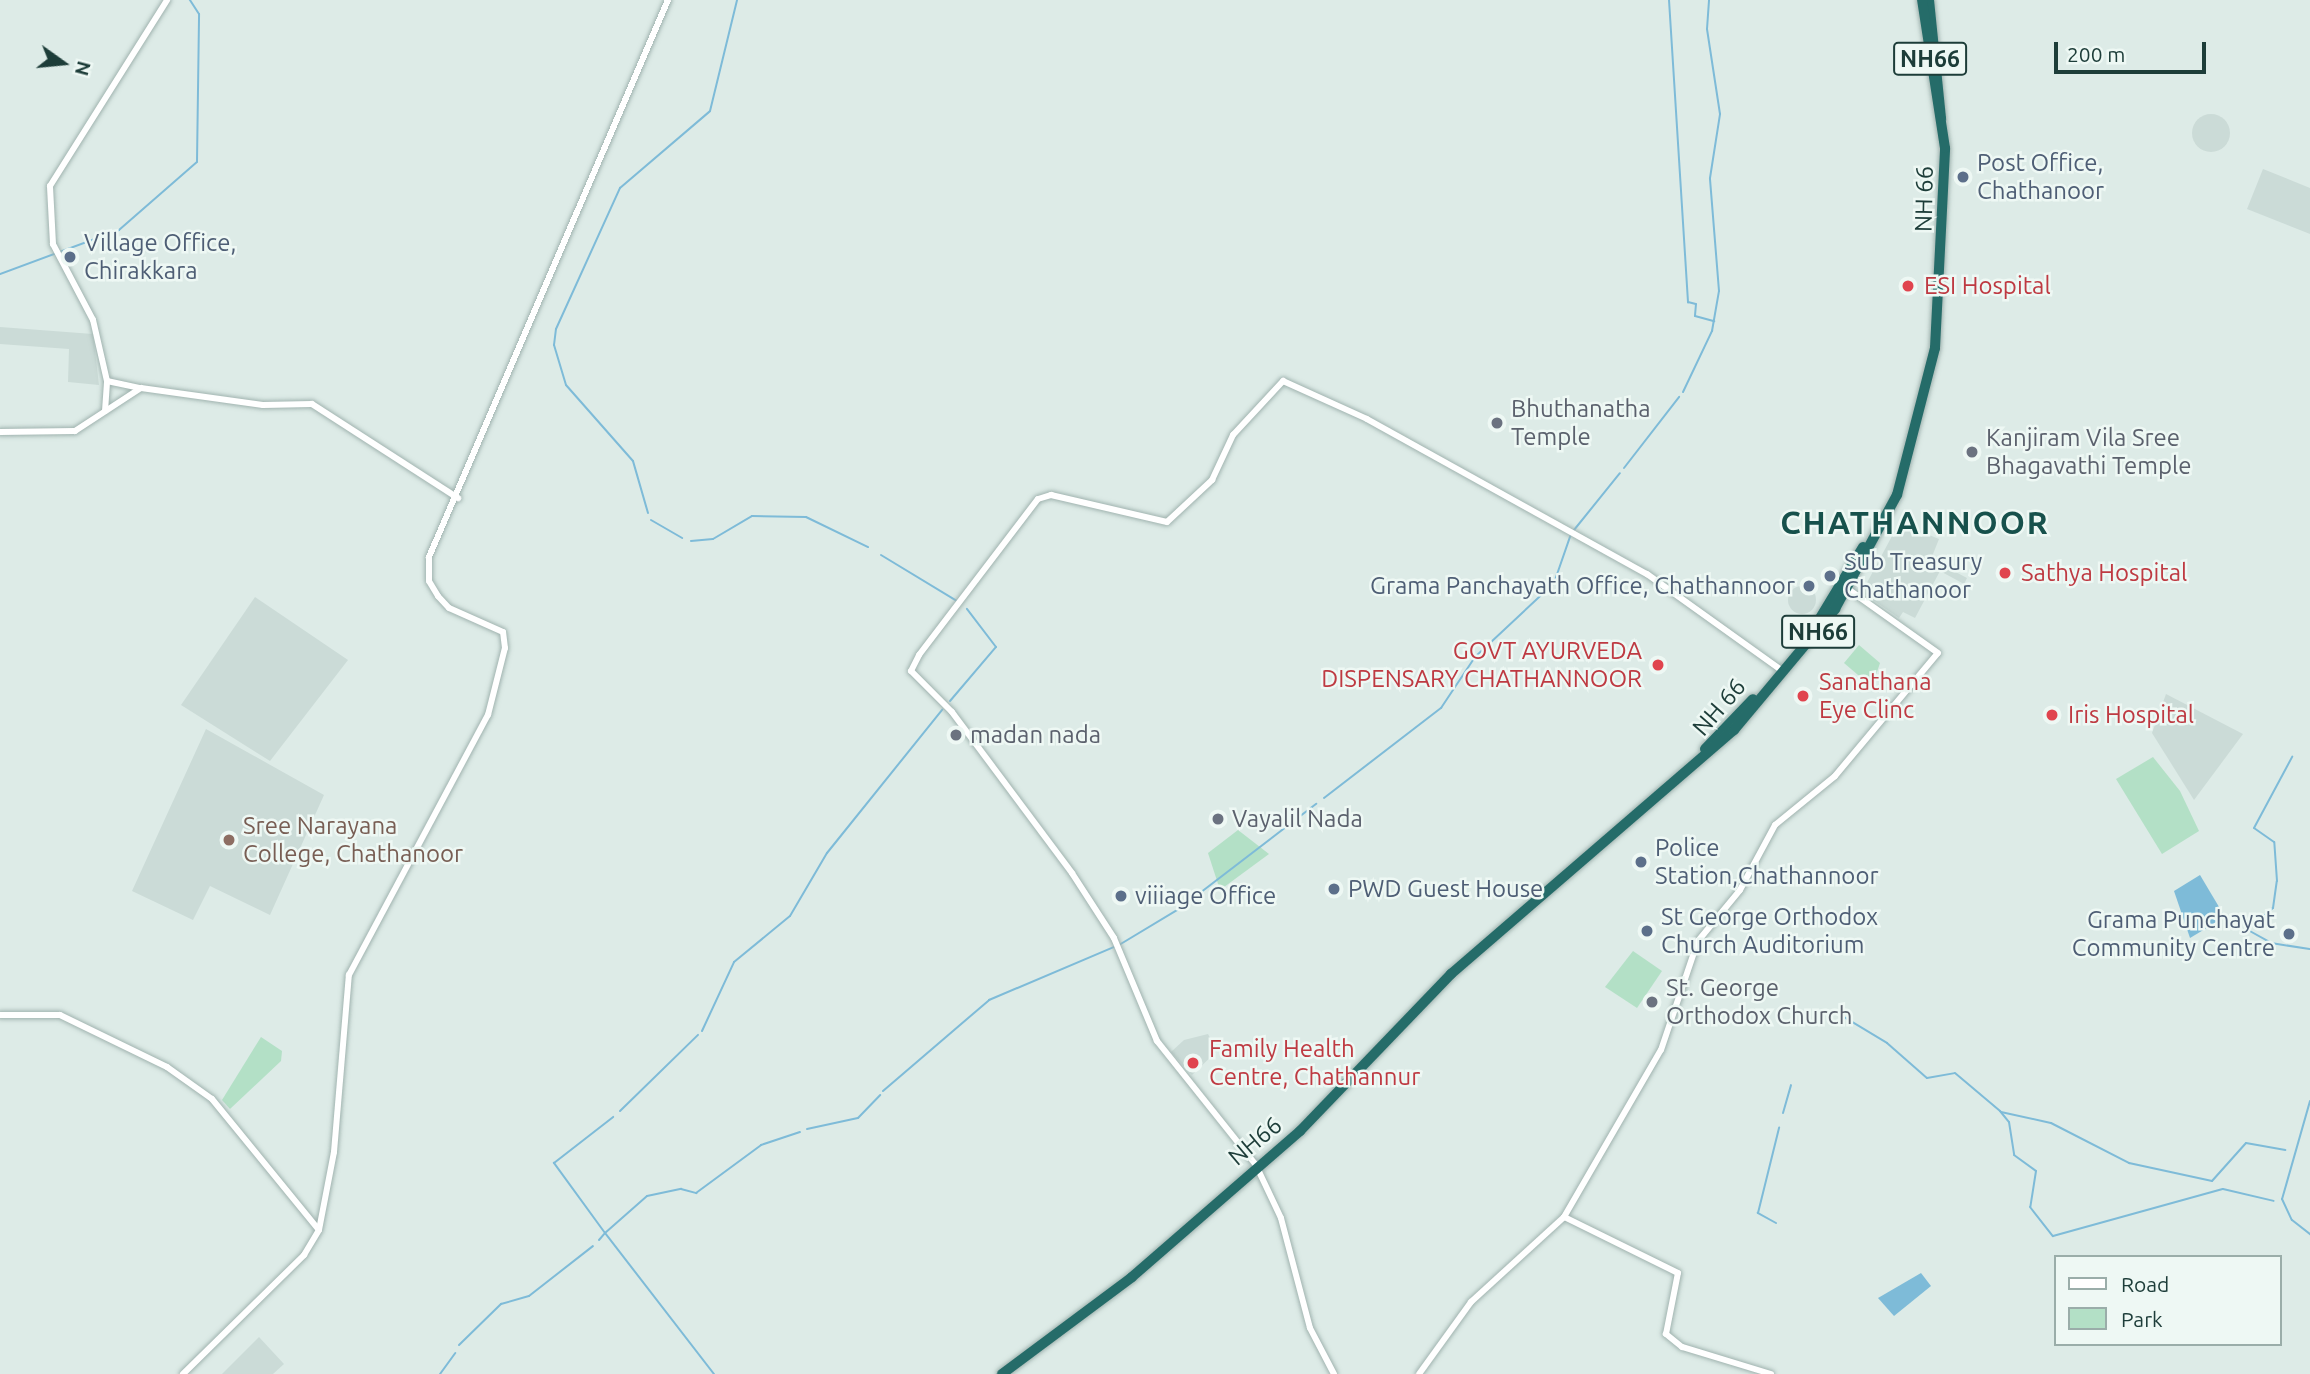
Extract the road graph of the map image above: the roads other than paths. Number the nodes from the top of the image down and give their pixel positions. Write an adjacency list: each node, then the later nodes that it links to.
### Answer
1 (167, 0): 6 (street)
2 (668, 0): 10 (street)
3 (1922, 0): 5 (highway, NH 66 / NH66)
4 (1929, 0): 5 (highway, NH 66 / NH66)
5 (1941, 118): 11 (highway, NH 66 / NH66)
6 (107, 381): 7 (street); 8 (street)
7 (141, 388): 8 (street); 10 (street)
8 (105, 411): 9 (street)
9 (0, 432)
10 (458, 498): 17 (street)
11 (1844, 586): 12 (highway, NH 66 / NH66); 16 (street)
12 (1782, 671): 13 (highway, NH 66 / NH66); 15 (street)
13 (1704, 753): 15 (highway, NH66 / NH66)
14 (0, 1015): 17 (street)
15 (1256, 1166): 19 (highway, NH66 / NH66); 20 (street)
16 (1564, 1217): 21 (street); 22 (street)
17 (319, 1230): 18 (street)
18 (183, 1374)
19 (1002, 1374)
20 (1334, 1374)
21 (1419, 1374)
22 (1771, 1374)

